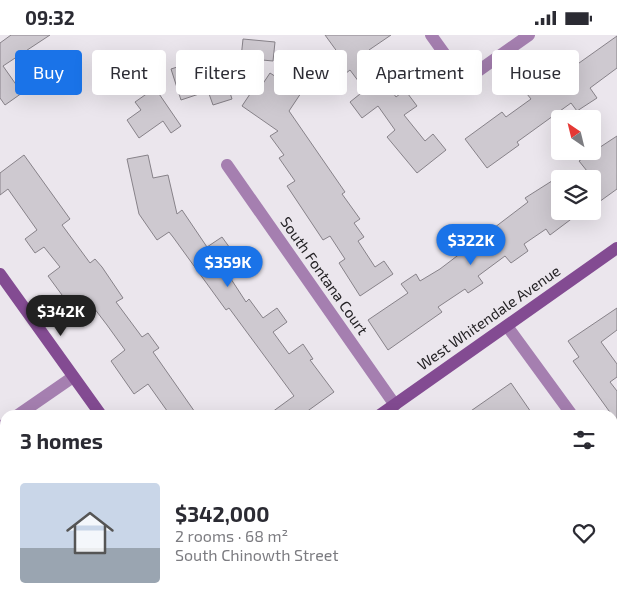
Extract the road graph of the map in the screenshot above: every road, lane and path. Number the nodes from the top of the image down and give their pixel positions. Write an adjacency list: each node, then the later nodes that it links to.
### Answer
1 (431, 35): 2 (street)
2 (529, 35)
3 (227, 165): 8 (street, South Fontana Court)
4 (617, 248): 6 (street, West Whitendale Avenue)
5 (0, 274): 7 (street)
6 (507, 325): 8 (street, West Whitendale Avenue); 12 (street)
7 (73, 377): 9 (street); 10 (street)
8 (395, 405): 11 (street, West Whitendale Avenue)
9 (25, 410)
10 (97, 410)
11 (388, 410)
12 (568, 410)

